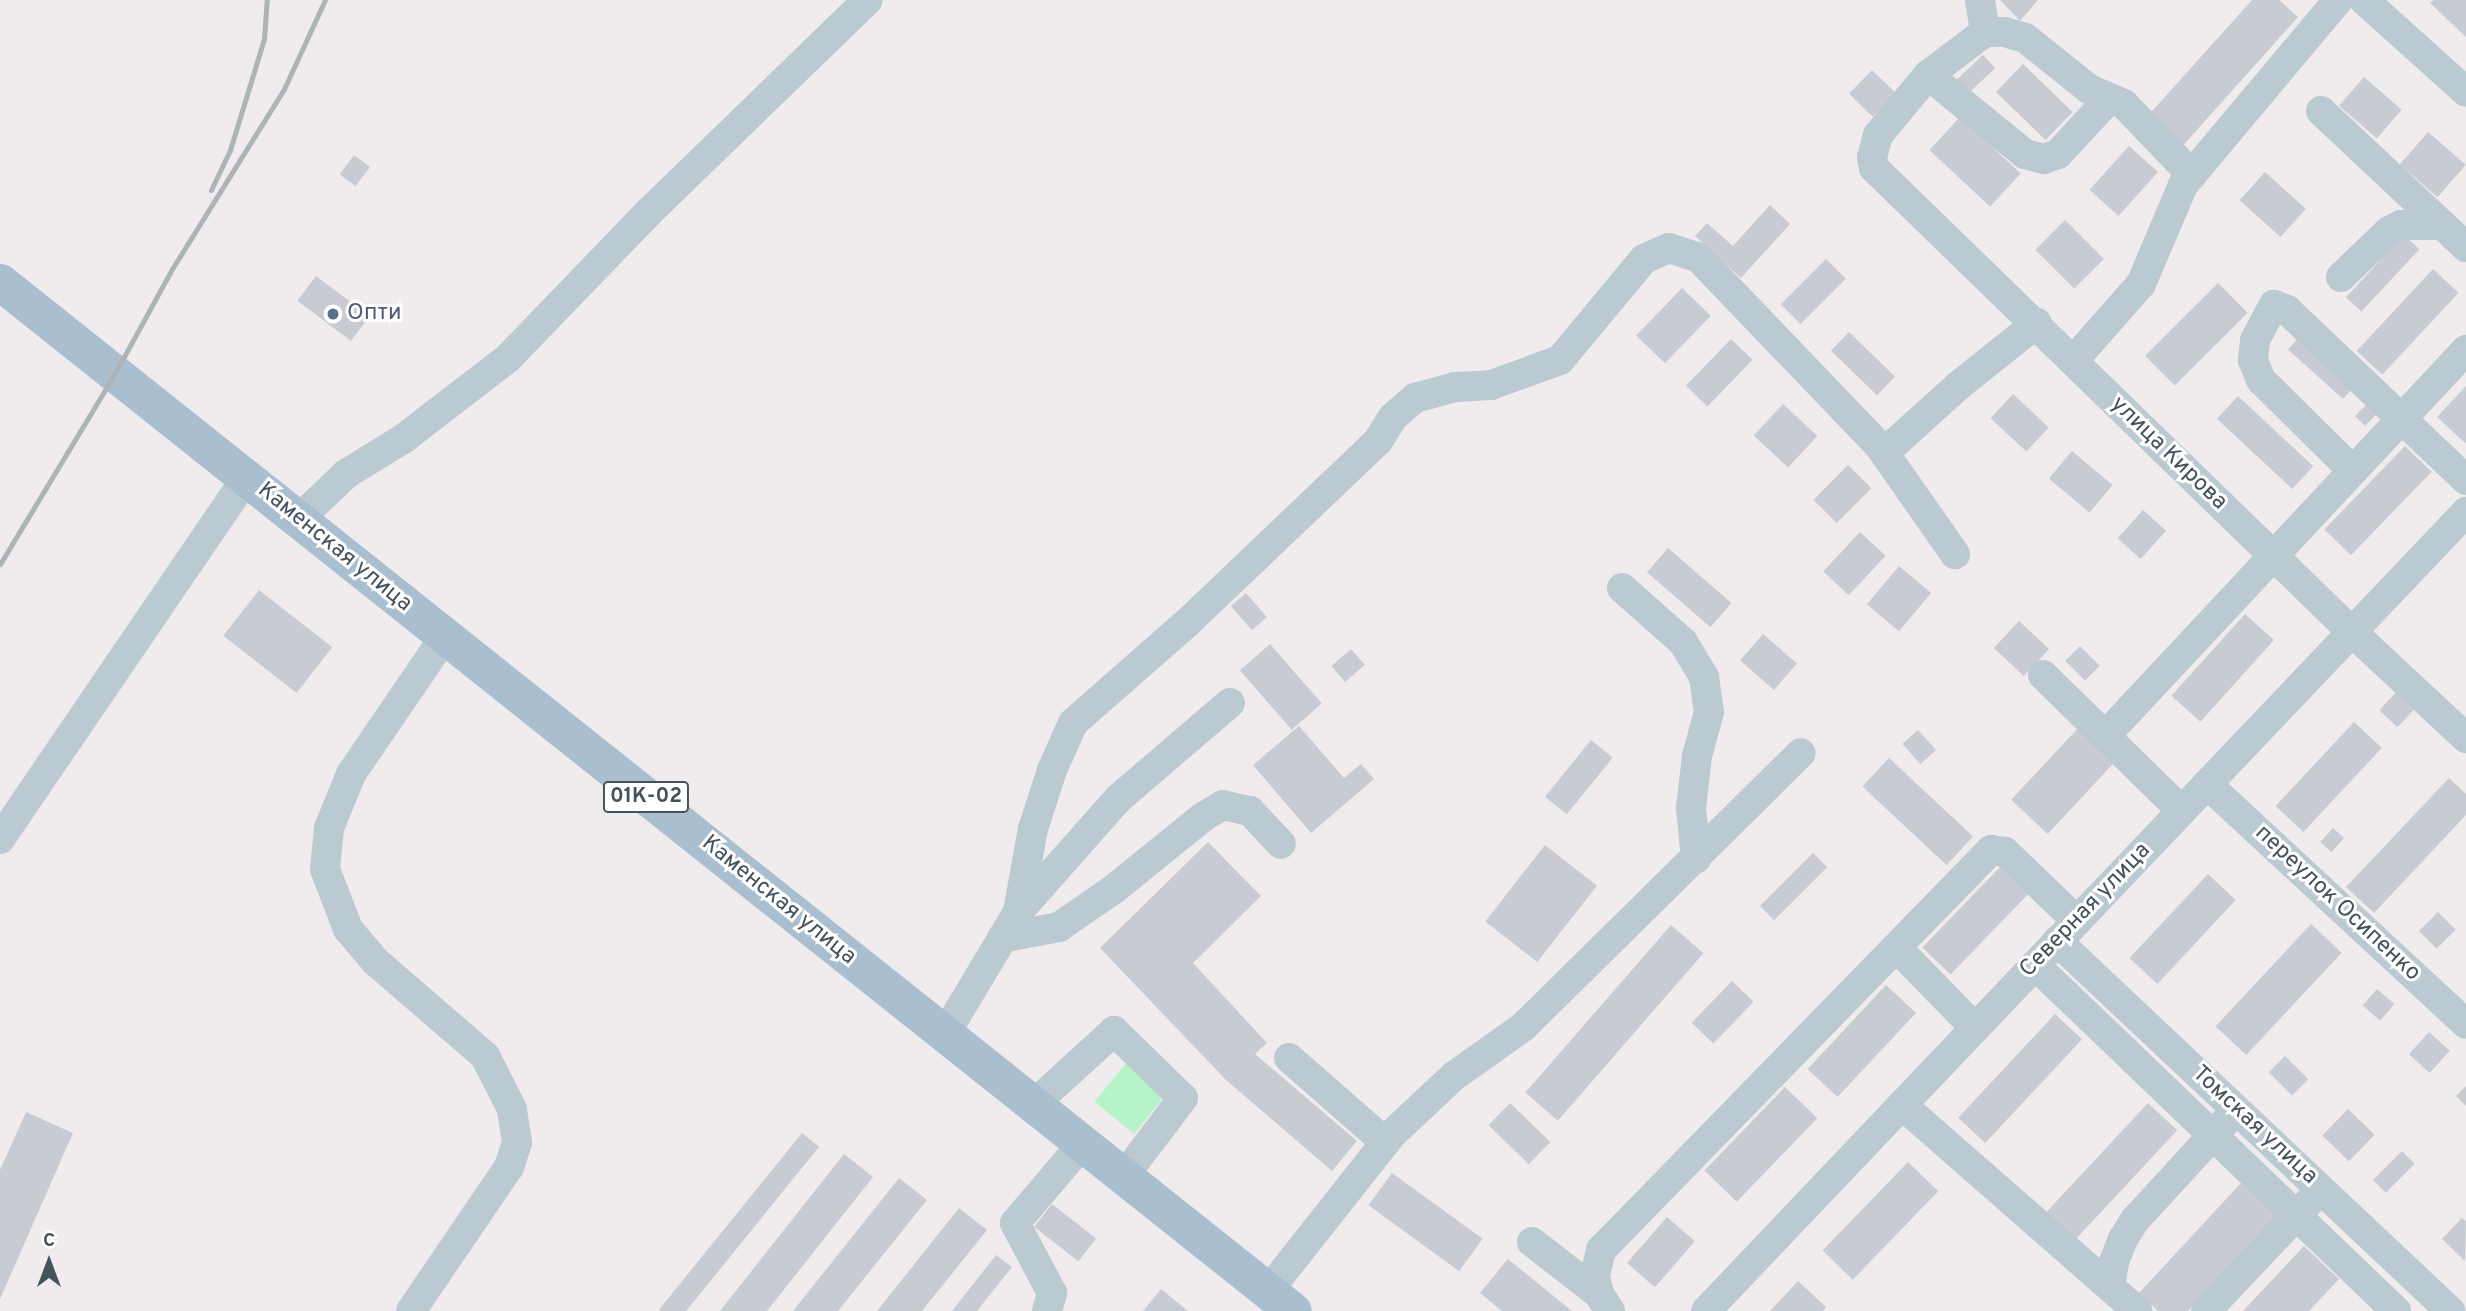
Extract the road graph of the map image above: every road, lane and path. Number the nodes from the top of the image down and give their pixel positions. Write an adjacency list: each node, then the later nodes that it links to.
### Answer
1 (868, 0): 24 (street)
2 (1980, 0): 5 (street)
3 (2338, 0): 10 (street)
4 (2364, 0): 7 (street)
5 (1985, 32): 6 (street); 8 (street)
6 (1928, 75): 8 (street); 15 (street, улица Кирова)
7 (2466, 92)
8 (2110, 98): 10 (street)
9 (2321, 111): 11 (street)
10 (2192, 175): 17 (street)
11 (2443, 225): 12 (street); 13 (street)
12 (2466, 247)
13 (2341, 277)
14 (0, 282): 21 (main road, Каменская улица / 01К-02)
15 (2037, 323): 17 (street, улица Кирова); 19 (street)
16 (2466, 350): 18 (street)
17 (2073, 361): 26 (street, улица Кирова)
18 (2403, 418): 20 (street); 20 (street); 22 (street)
19 (1881, 447): 25 (street); 40 (street)
20 (2353, 471): 26 (street)
21 (246, 478): 24 (main road, Каменская улица / 01К-02); 37 (street)
22 (2466, 480)
23 (2466, 512): 28 (street, Северная улица)
24 (298, 520): 29 (main road, Каменская улица / 01К-02)
25 (1955, 554)
26 (2273, 556): 28 (street, улица Кирова); 32 (street)
27 (1622, 589): 39 (street)
28 (2352, 632): 33 (street, улица Кирова); 35 (street, Северная улица)
29 (445, 636): 47 (main road, Каменская улица / 01К-02); 62 (street)
30 (2043, 675): 32 (street)
31 (1230, 703): 40 (street)
32 (2105, 736): 36 (street)
33 (2466, 738)
34 (1801, 753): 39 (street)
35 (2207, 784): 36 (street, Северная улица); 45 (street, переулок Осипенко)
36 (2182, 811): 41 (street, Северная улица)
37 (0, 839)
38 (1281, 844): 42 (street)
39 (1696, 859): 53 (street)
40 (1018, 912): 42 (street)
41 (2067, 931): 43 (street, Томская улица); 44 (street, Северная улица); 51 (street, Томская улица)
42 (1002, 938): 47 (street)
43 (1896, 948): 46 (street); 61 (street)
44 (2035, 965): 46 (street, Северная улица); 52 (street)
45 (2466, 1024)
46 (1975, 1028): 50 (street, Северная улица)
47 (945, 1034): 49 (main road, Каменская улица / 01К-02)
48 (1289, 1058): 53 (street)
49 (1033, 1105): 54 (main road, Каменская улица / 01К-02); 55 (street)
50 (1902, 1105): 59 (street); 64 (street, Северная улица)
51 (2236, 1110): 52 (street); 56 (street, Томская улица)
52 (2213, 1136): 57 (street); 59 (street)
53 (1385, 1142): 60 (street)
54 (1083, 1143): 55 (main road, Каменская улица / 01К-02); 63 (street)
55 (1124, 1176): 60 (main road, Каменская улица / 01К-02)
56 (2321, 1189): 57 (street); 68 (street, Томская улица)
57 (2296, 1215): 66 (street); 67 (street)
58 (1532, 1242): 61 (street)
59 (2110, 1287): 65 (street)
60 (1281, 1301)
61 (1604, 1302)
62 (411, 1311)
63 (1047, 1311)
64 (1706, 1311)
65 (2137, 1311)
66 (2206, 1311)
67 (2396, 1311)
68 (2450, 1311)

